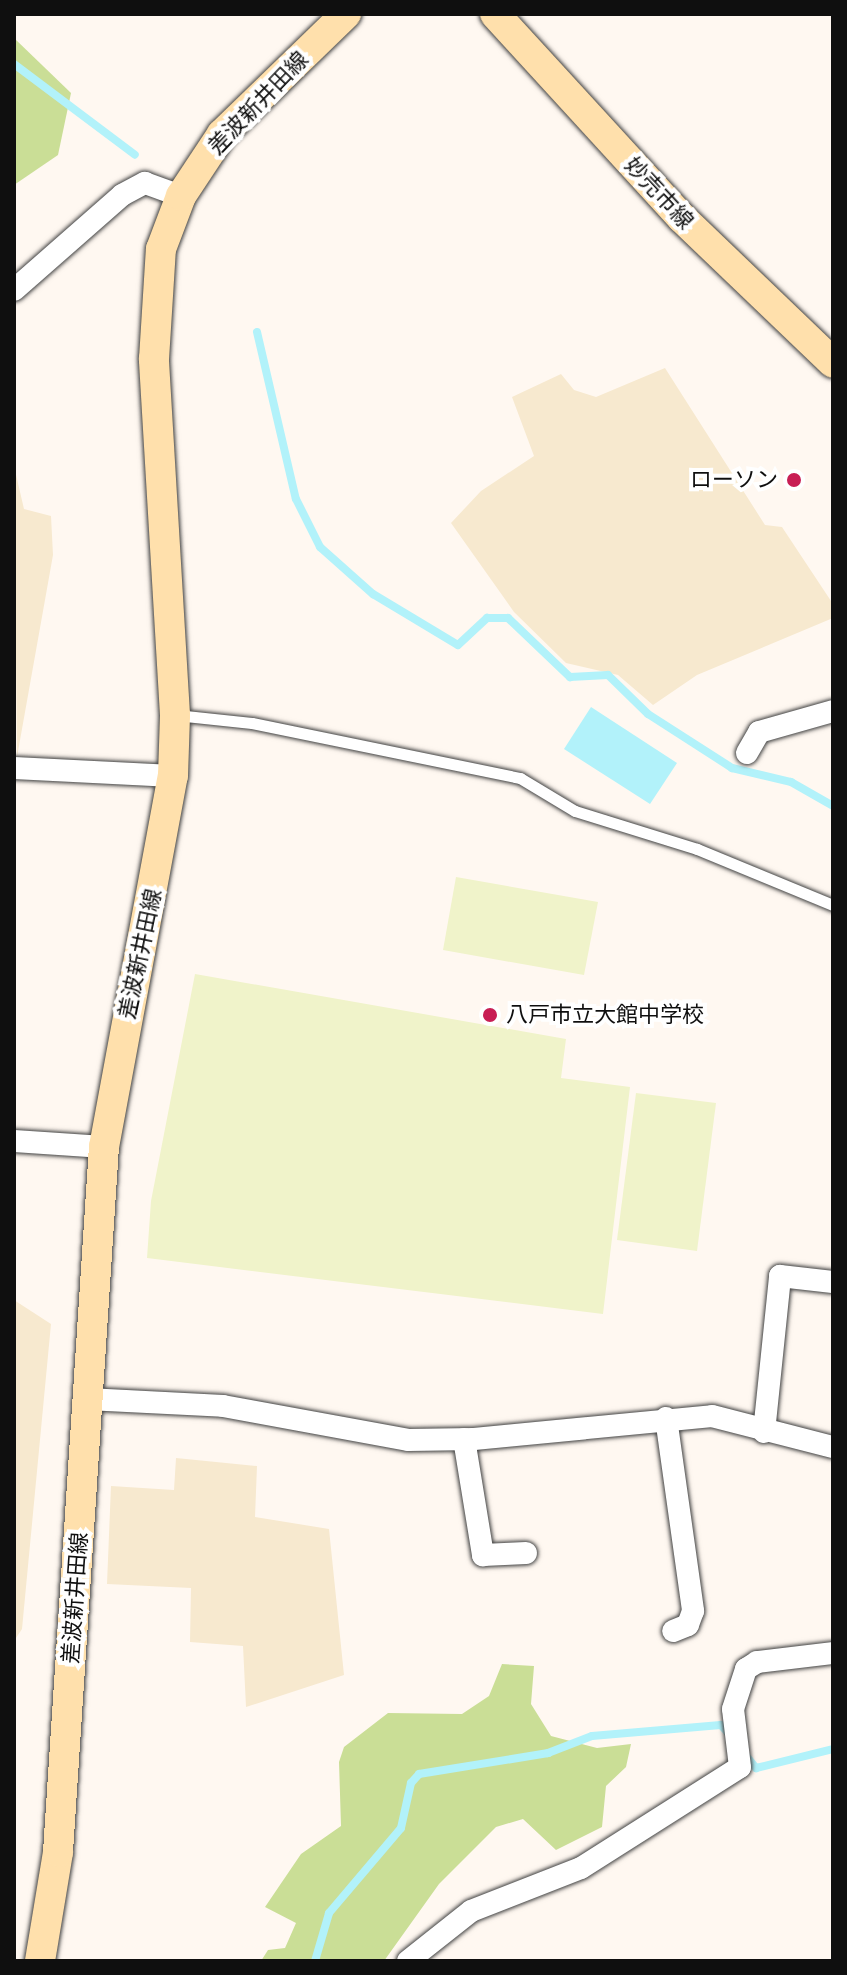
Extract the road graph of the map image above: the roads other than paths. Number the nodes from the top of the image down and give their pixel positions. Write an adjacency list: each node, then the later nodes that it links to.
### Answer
1 (346, 14): 3 (main road, 差波新井田線)
2 (495, 14): 5 (main road, 妙売市線)
3 (181, 196): 4 (street); 7 (main road, 差波新井田線)
4 (14, 290)
5 (833, 363)
6 (833, 711): 8 (street)
7 (175, 715): 10 (main road, 差波新井田線); 11 (lane)
8 (747, 753)
9 (14, 768): 10 (street)
10 (173, 776): 13 (main road, 差波新井田線)
11 (833, 905)
12 (14, 1141): 13 (street)
13 (104, 1147): 15 (main road, 差波新井田線)
14 (833, 1282): 17 (street)
15 (87, 1399): 18 (street); 23 (main road, 差波新井田線)
16 (666, 1418): 17 (street); 18 (street); 21 (street)
17 (764, 1432): 19 (street)
18 (464, 1439): 20 (street)
19 (833, 1447)
20 (526, 1553)
21 (673, 1631)
22 (833, 1653): 24 (street)
23 (40, 1961)
24 (408, 1961)

